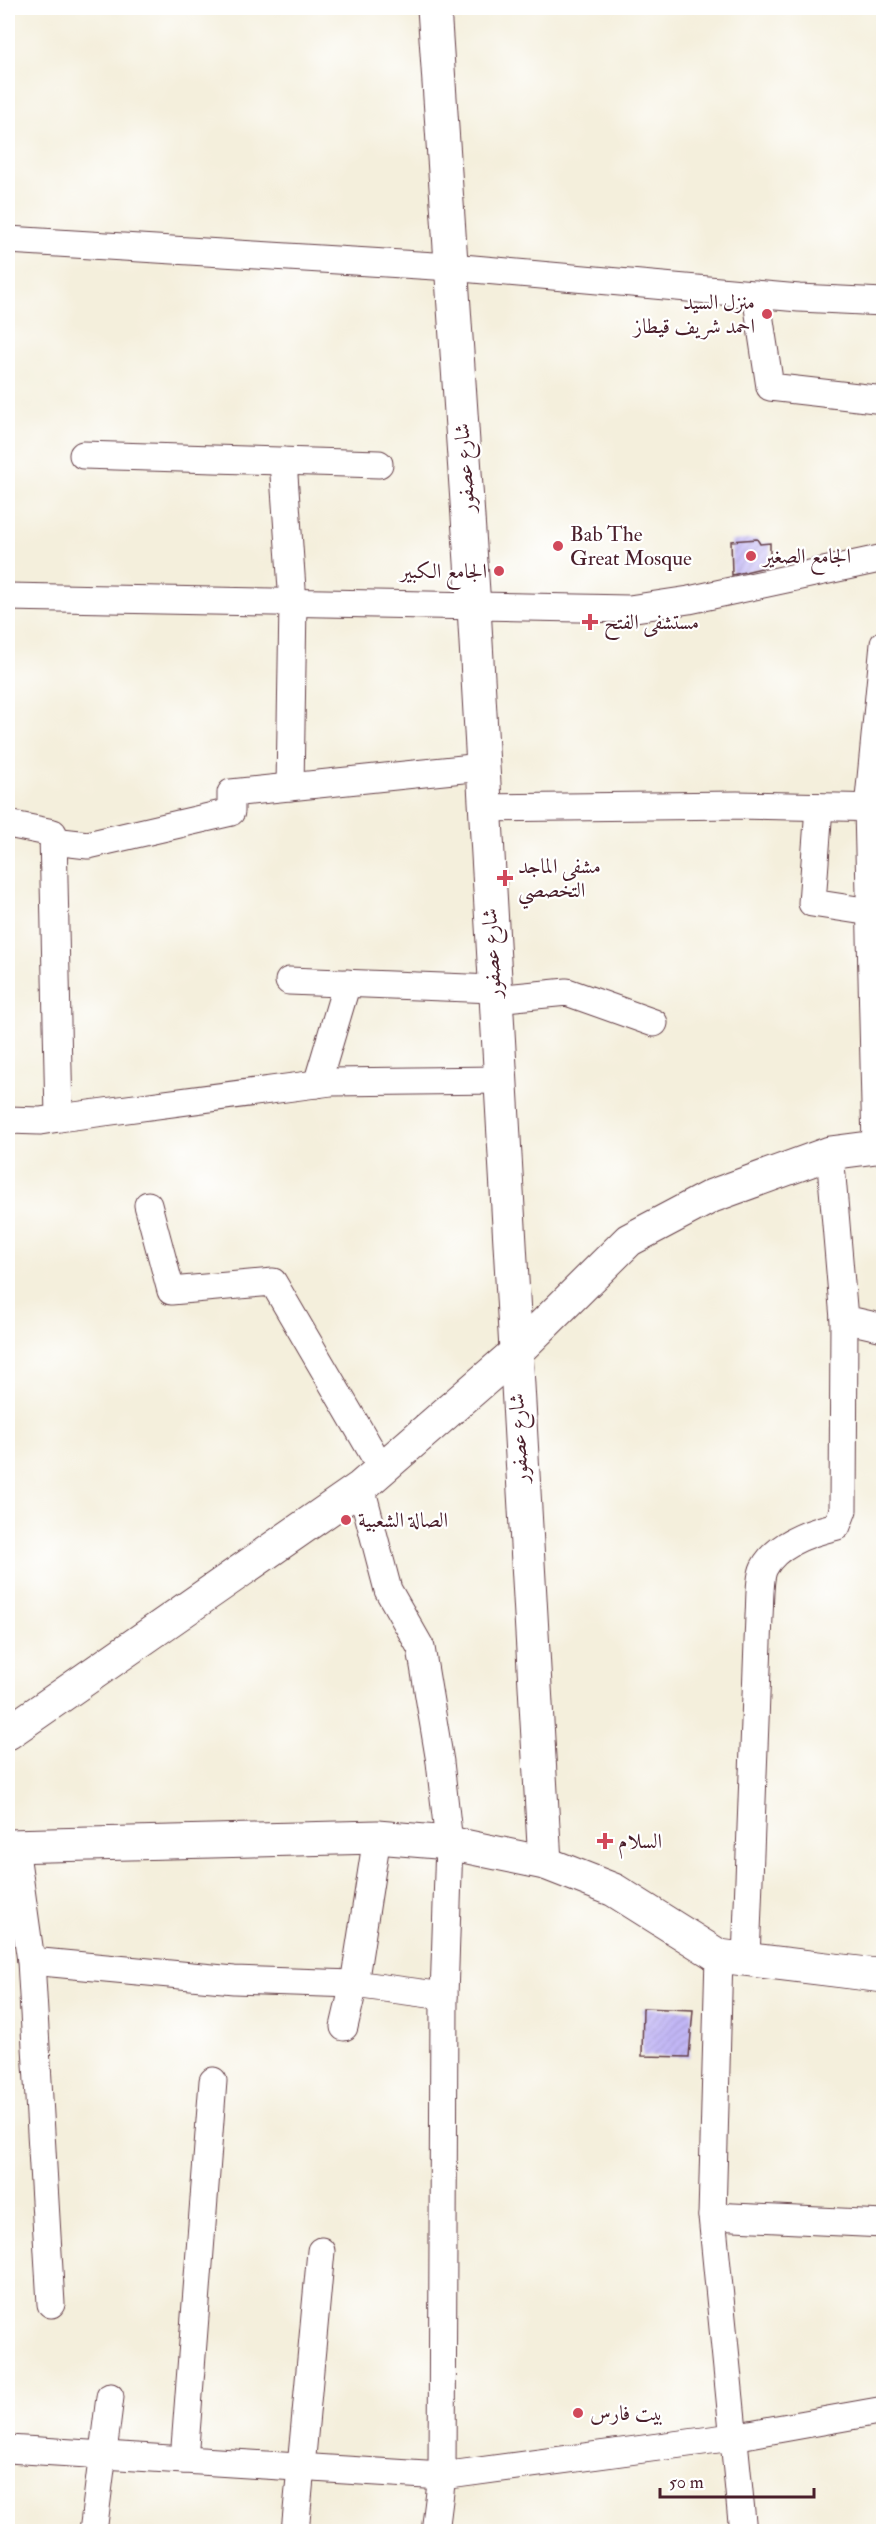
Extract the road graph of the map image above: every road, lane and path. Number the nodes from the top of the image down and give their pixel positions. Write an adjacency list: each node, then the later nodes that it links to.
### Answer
1 (434, 8): 3 (main road, شارع عصفور)
2 (8, 240): 3 (street)
3 (451, 267): 4 (street); 13 (main road, شارع عصفور)
4 (756, 294): 5 (street); 6 (street)
5 (884, 302)
6 (884, 400)
7 (82, 455): 8 (street)
8 (283, 461): 9 (street); 12 (street)
9 (379, 464)
10 (884, 558): 13 (street)
11 (8, 597): 12 (street)
12 (293, 603): 13 (street); 16 (street)
13 (474, 607): 15 (main road, شارع عصفور)
14 (884, 644): 19 (street)
15 (482, 767): 16 (street); 18 (main road, شارع عصفور)
16 (290, 787): 21 (street)
17 (819, 807): 18 (street); 19 (street); 22 (street)
18 (484, 808): 26 (main road, شارع عصفور)
19 (876, 808): 22 (street)
20 (8, 824): 21 (street)
21 (53, 841): 30 (street)
22 (871, 912): 23 (street)
23 (878, 965): 32 (street)
24 (290, 981): 25 (street)
25 (347, 984): 26 (street); 29 (street)
26 (495, 994): 27 (street); 28 (main road, شارع عصفور)
27 (654, 1023)
28 (499, 1080): 29 (street); 37 (main road, شارع عصفور)
29 (317, 1084): 30 (street)
30 (59, 1118): 31 (street)
31 (8, 1120)
32 (880, 1147): 33 (main road)
33 (830, 1153): 35 (street); 37 (main road)
34 (148, 1205): 38 (street)
35 (844, 1319): 36 (street); 44 (street)
36 (884, 1328)
37 (514, 1354): 38 (main road); 43 (main road, شارع عصفور)
38 (371, 1478): 39 (main road); 41 (street)
39 (8, 1732)
40 (377, 1838): 41 (main road); 42 (main road); 47 (street)
41 (449, 1843): 43 (main road); 48 (street)
42 (11, 1846): 45 (street)
43 (545, 1863): 44 (main road)
44 (732, 1958): 46 (main road); 51 (street)
45 (31, 1961): 47 (street); 54 (street)
46 (884, 1976)
47 (354, 1984): 48 (street); 49 (street)
48 (444, 1996): 62 (street)
49 (344, 2027)
50 (213, 2081): 60 (street)
51 (711, 2216): 52 (street); 57 (street)
52 (884, 2224)
53 (321, 2251): 61 (street)
54 (51, 2304)
55 (110, 2397): 59 (street)
56 (884, 2410): 57 (street)
57 (733, 2437): 62 (street); 66 (street)
58 (8, 2449): 59 (street)
59 (103, 2454): 60 (street); 63 (street)
60 (184, 2460): 61 (street)
61 (302, 2467): 62 (street); 64 (street)
62 (442, 2476): 65 (street)
63 (93, 2532)
64 (295, 2532)
65 (435, 2532)
66 (743, 2532)

